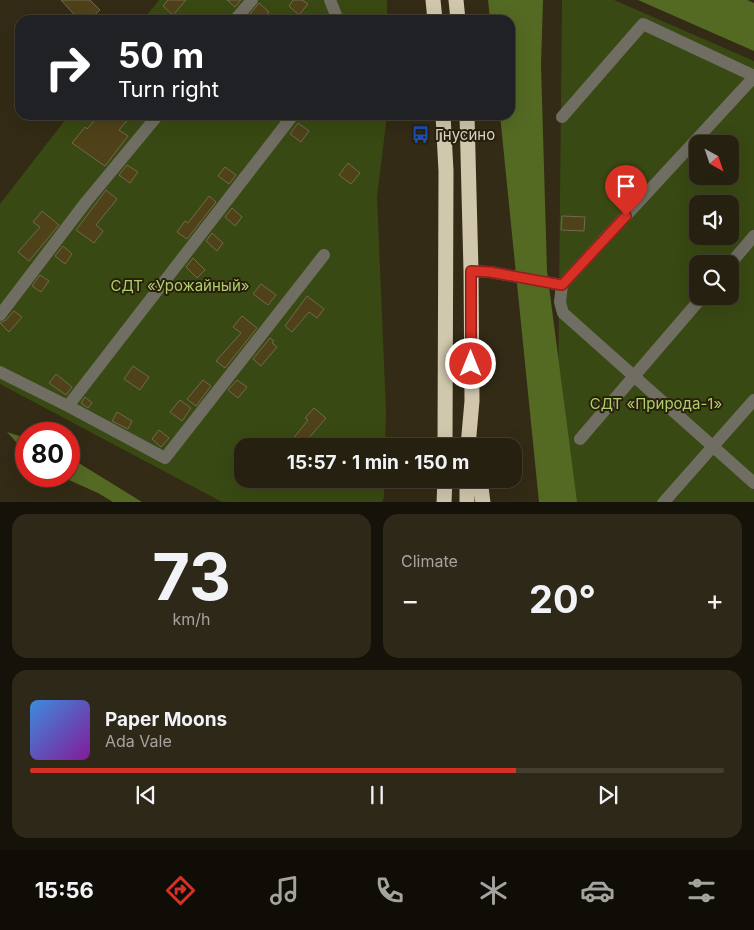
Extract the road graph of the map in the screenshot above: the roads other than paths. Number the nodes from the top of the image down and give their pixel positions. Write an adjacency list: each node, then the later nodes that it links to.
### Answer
1 (252, 0): 5 (street)
2 (330, 0): 6 (street)
3 (433, 0): 7 (highway)
4 (456, 0): 8 (highway)
5 (240, 15)
6 (336, 15)
7 (434, 15)
8 (458, 15)
9 (754, 76): 10 (street); 19 (street)
10 (562, 117)
11 (154, 120): 21 (street)
12 (289, 120): 26 (street)
13 (443, 120): 27 (highway)
14 (466, 120): 18 (highway)
15 (754, 236): 16 (street)
16 (738, 255)
17 (324, 256): 26 (street)
18 (471, 271): 19 (street); 25 (highway)
19 (562, 285): 23 (street)
20 (695, 305): 23 (street)
21 (0, 315)
22 (0, 372): 26 (street)
23 (634, 376): 30 (street); 31 (street)
24 (754, 400): 31 (street)
25 (472, 401): 28 (highway); 29 (highway)
26 (68, 406)
27 (445, 438)
28 (469, 438)
29 (476, 438)
30 (580, 439)
31 (713, 446): 32 (street); 39 (street)
32 (754, 483)
33 (445, 488): 36 (highway)
34 (467, 488): 37 (highway)
35 (481, 488): 38 (highway)
36 (444, 502)
37 (467, 502)
38 (483, 502)
39 (662, 502)

